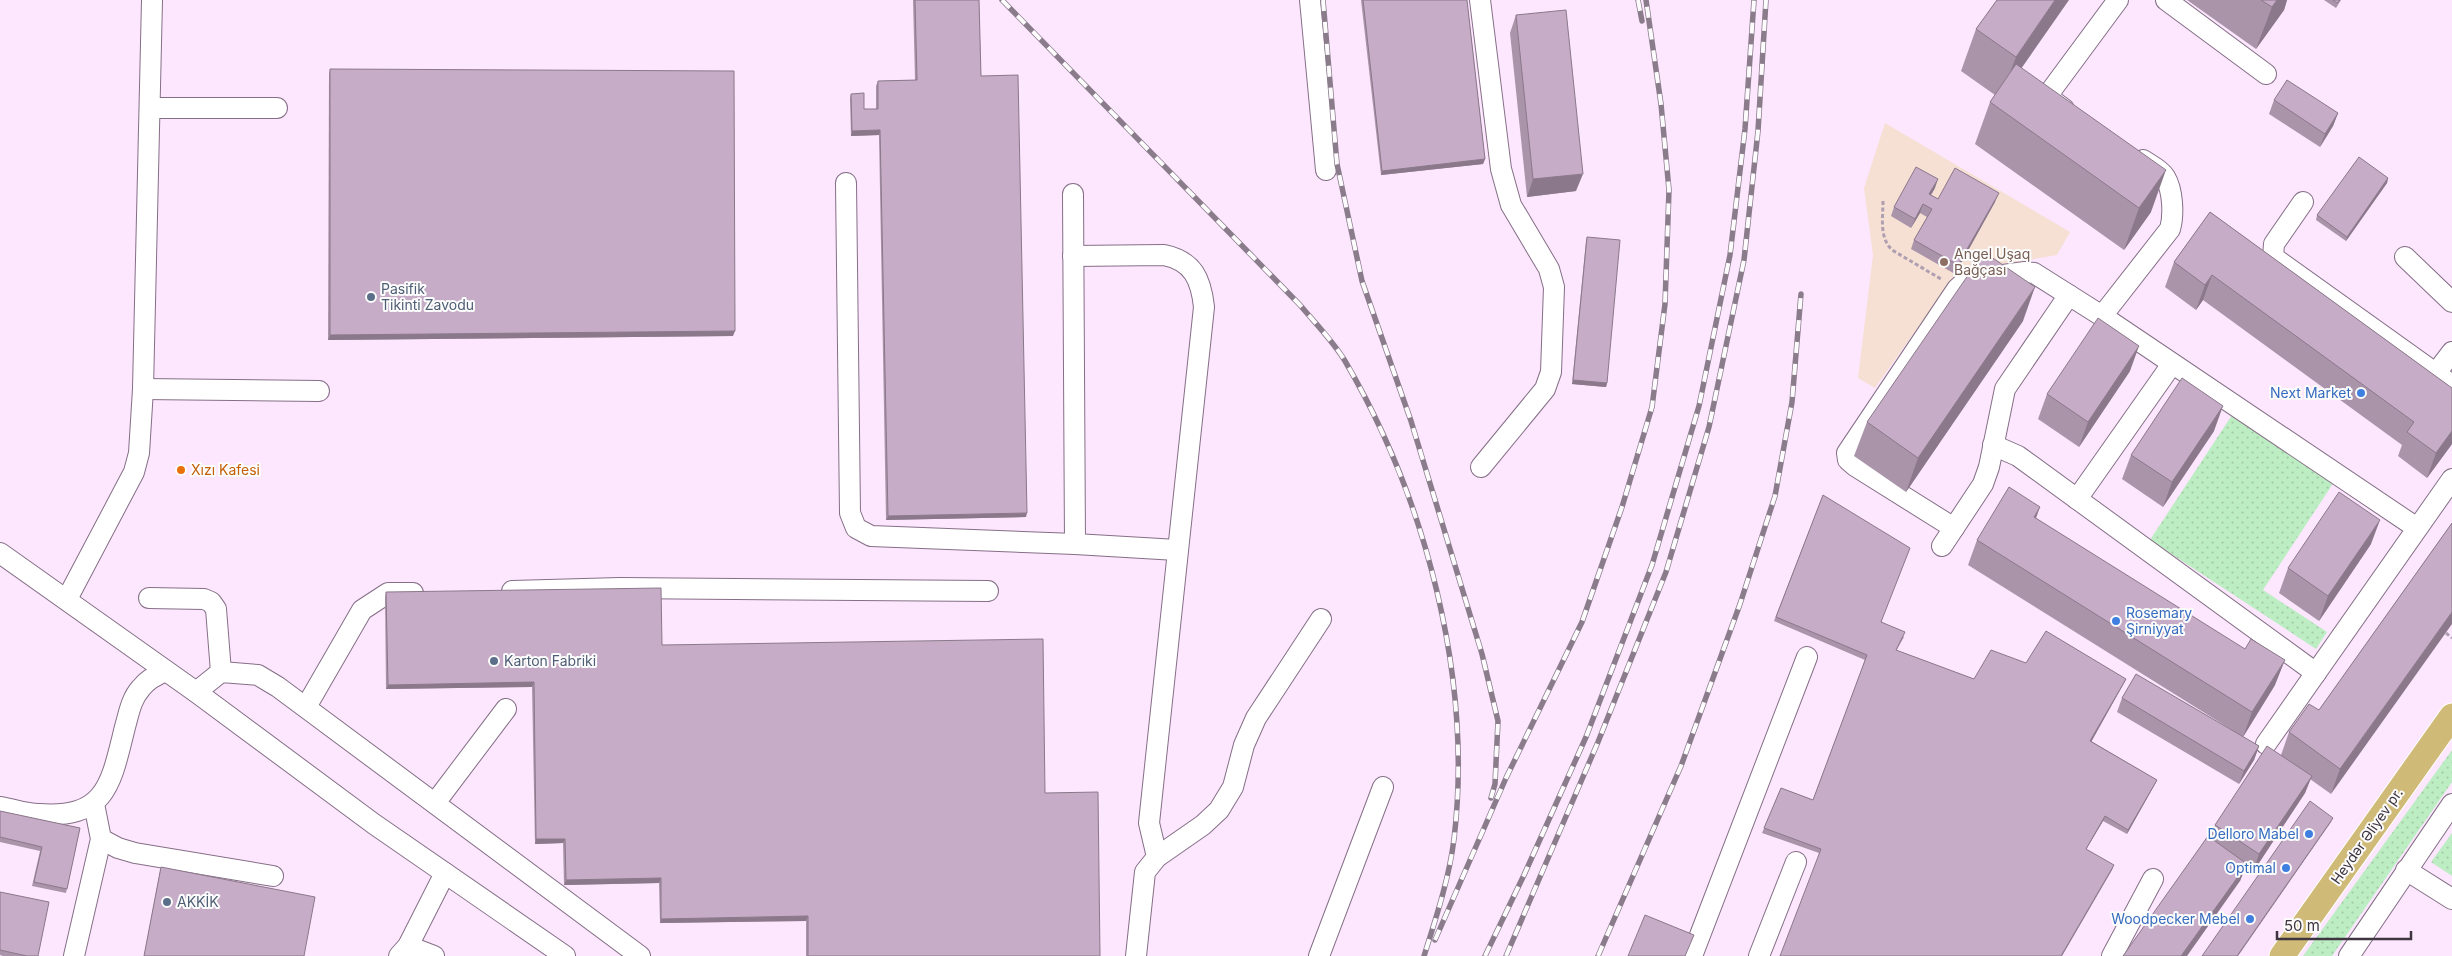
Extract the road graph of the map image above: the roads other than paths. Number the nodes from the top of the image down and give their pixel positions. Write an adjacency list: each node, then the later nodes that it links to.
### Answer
1 (152, 0): 7 (street)
2 (1310, 0): 11 (street)
3 (1480, 0): 26 (street)
4 (2118, 0): 9 (street)
5 (2166, 0): 6 (street)
6 (2266, 74)
7 (150, 108): 8 (street); 23 (street)
8 (276, 108)
9 (2077, 118)
10 (2126, 149): 19 (street)
11 (1326, 170)
12 (846, 183): 31 (street)
13 (1073, 194): 15 (street)
14 (2303, 202): 22 (street)
15 (1073, 256): 31 (street); 33 (street)
16 (2405, 257): 18 (street)
17 (2069, 295): 19 (street); 25 (street); 29 (street)
18 (2452, 302)
19 (2102, 316): 21 (street)
20 (2452, 352): 22 (street)
21 (2172, 364): 28 (street); 30 (street)
22 (2444, 379)
23 (143, 389): 24 (street); 39 (street)
24 (319, 391)
25 (1993, 445): 28 (street); 29 (street)
26 (1481, 467)
27 (2452, 479): 30 (street)
28 (2077, 499): 44 (street)
29 (1954, 528): 32 (street)
30 (2417, 528): 44 (street)
31 (1075, 544): 33 (street)
32 (1942, 546)
33 (1177, 550): 56 (street)
34 (0, 553): 39 (street)
35 (491, 591): 36 (street)
36 (988, 591)
37 (433, 592): 46 (street)
38 (149, 598): 43 (street)
39 (67, 599): 42 (street)
40 (1320, 619): 56 (street)
41 (1807, 657): 71 (street)
42 (166, 671): 45 (street); 52 (street)
43 (221, 672): 45 (street); 46 (street)
44 (2316, 673): 49 (street)
45 (196, 692): 59 (street)
46 (306, 707): 51 (street)
47 (506, 709): 51 (street)
48 (2452, 716): 74 (main road, Heydər Əliyev pr.)
49 (2266, 744)
50 (1383, 787): 70 (street)
51 (434, 803): 68 (street)
52 (94, 804): 54 (street); 55 (street)
53 (2452, 804): 58 (street)
54 (0, 807)
55 (101, 839): 60 (street); 66 (street)
56 (1157, 857): 69 (street)
57 (1796, 862): 72 (street)
58 (2406, 870): 62 (street); 65 (street)
59 (445, 873): 63 (street); 64 (street)
60 (273, 876)
61 (2153, 879): 73 (street)
62 (2452, 899)
63 (403, 951): 67 (street)
64 (553, 953)
65 (2356, 954)
66 (74, 956)
67 (434, 956)
68 (640, 956)
69 (1136, 956)
70 (1319, 956)
71 (1692, 956)
72 (1759, 956)
73 (2112, 956)
74 (2282, 956)

